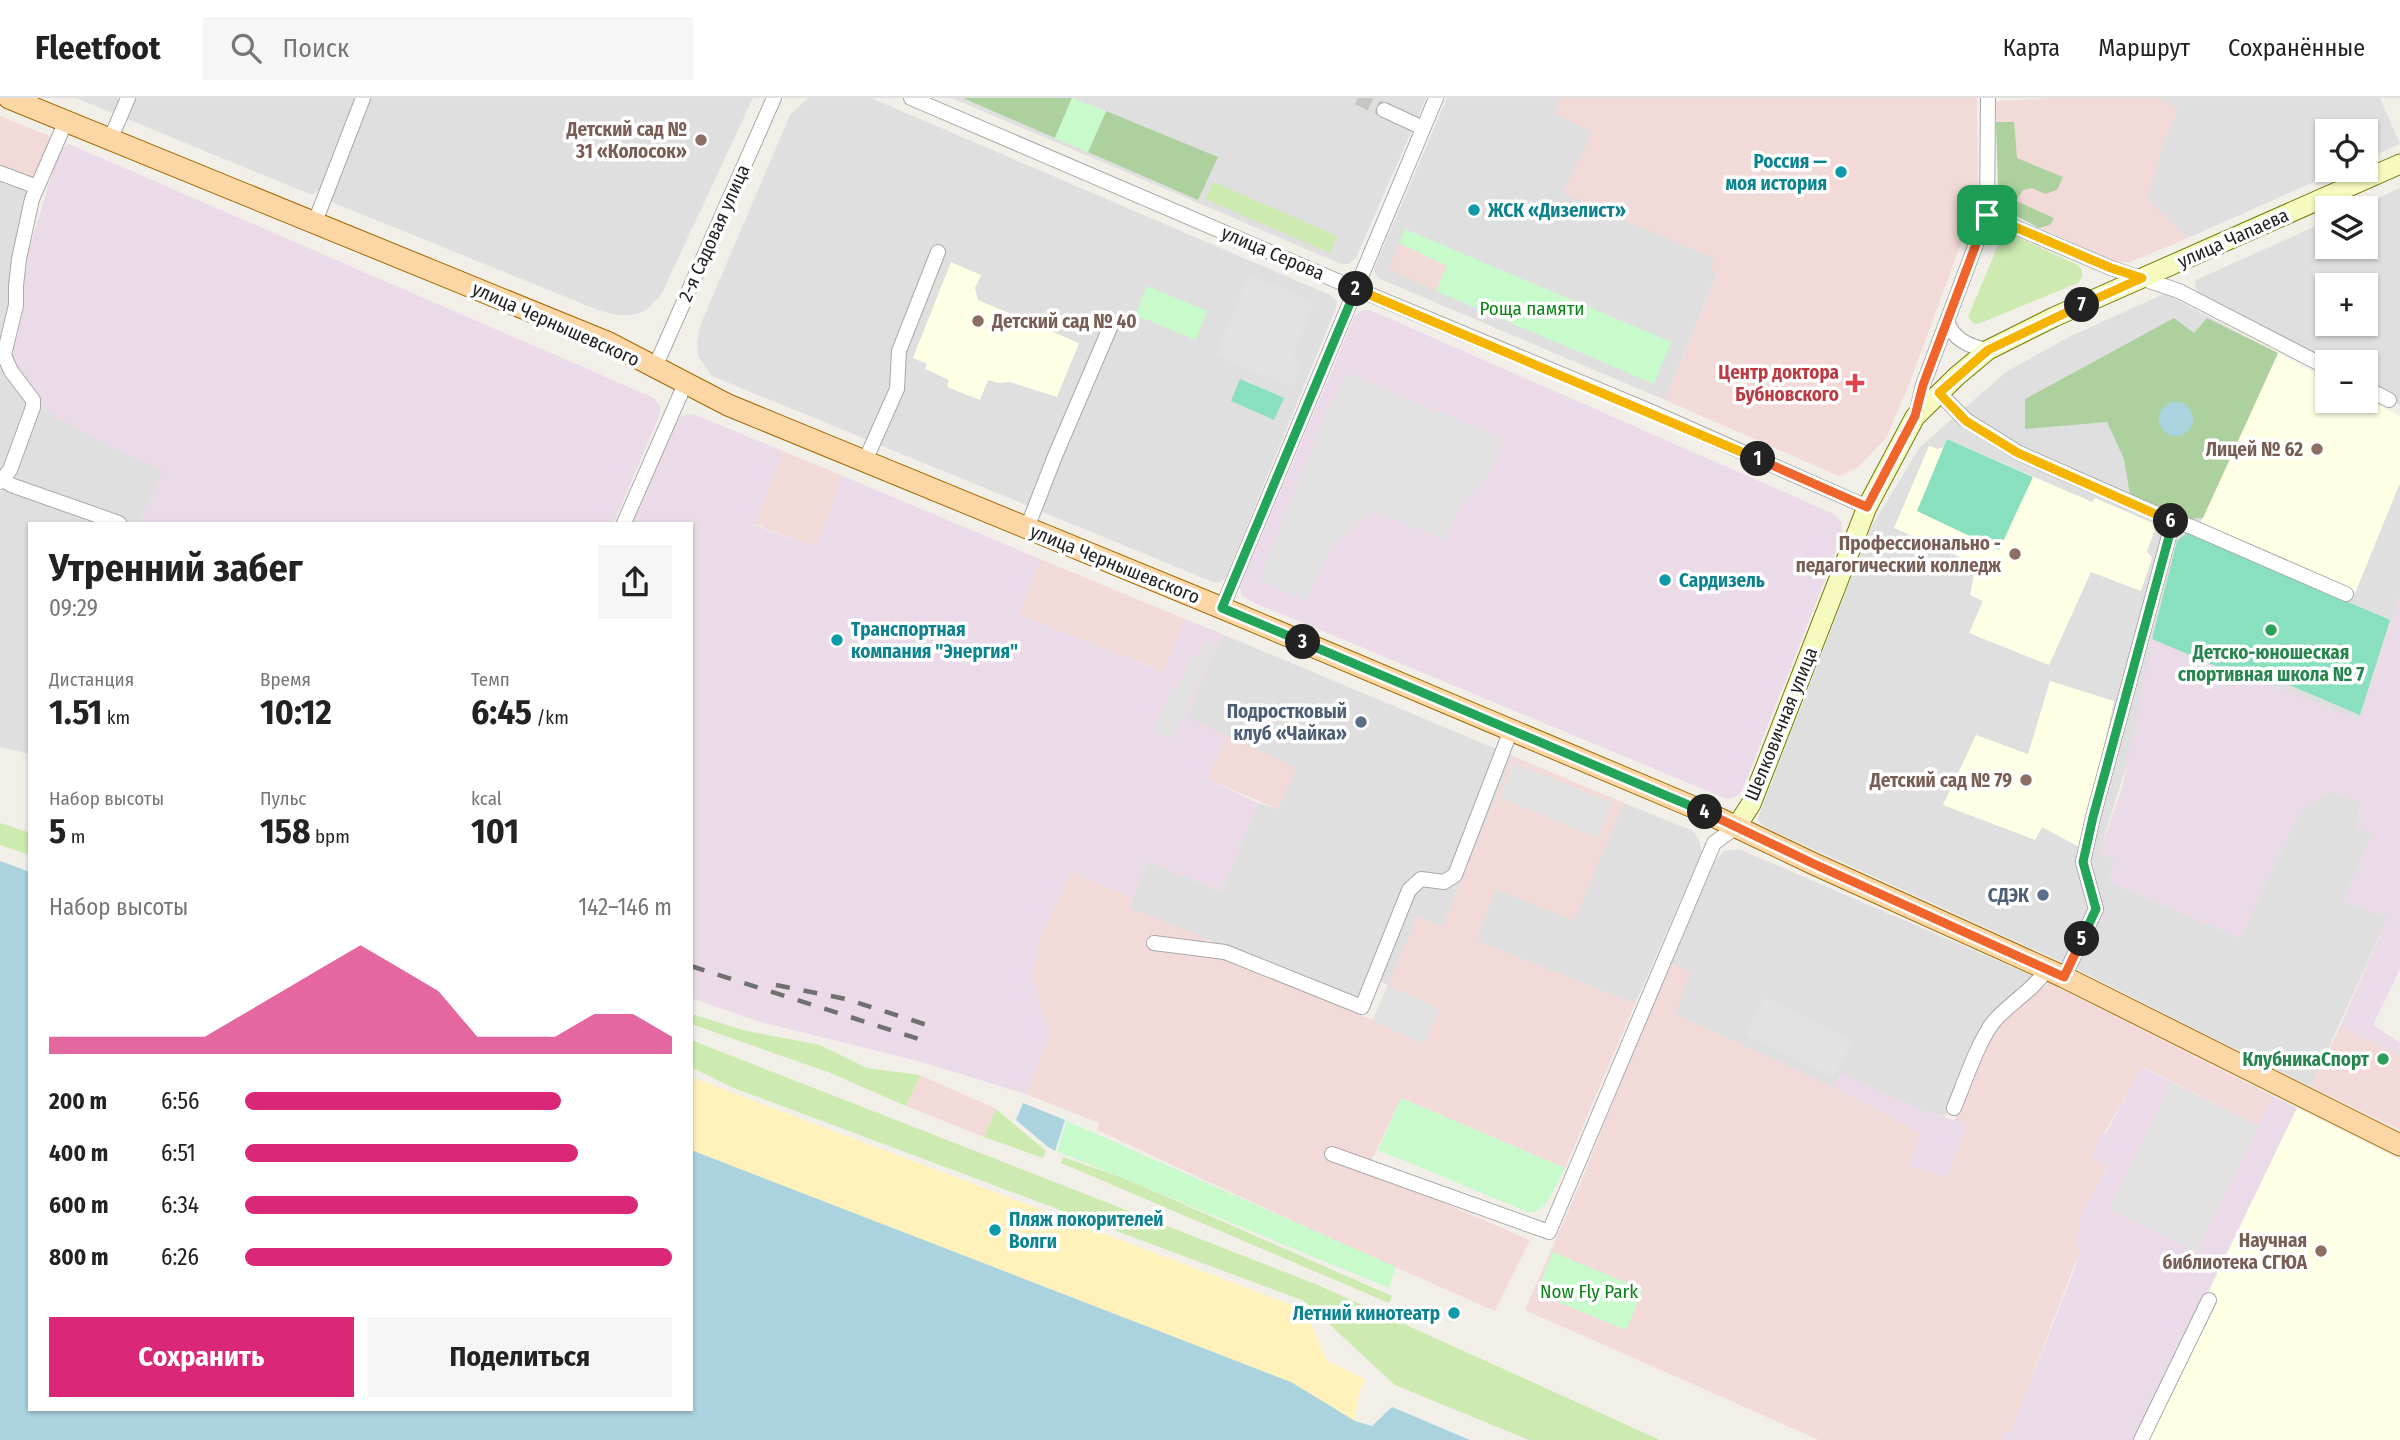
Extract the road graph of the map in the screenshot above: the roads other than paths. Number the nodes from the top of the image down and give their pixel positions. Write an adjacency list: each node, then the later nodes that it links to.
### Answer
1 (9, 98): 9 (main road, улица Чернышевского)
2 (128, 98): 11 (street)
3 (363, 98): 16 (street)
4 (774, 98): 24 (street, 2-я Садовая улица)
5 (911, 98): 19 (street, улица Серова)
6 (1436, 98): 10 (street)
7 (1988, 98): 15 (street, Шелковичная улица)
8 (1384, 110): 10 (street)
9 (65, 121): 11 (main road, улица Чернышевского); 14 (street)
10 (1423, 128): 19 (street)
11 (110, 140): 16 (main road, улица Чернышевского)
12 (2400, 164): 18 (street, улица Чапаева)
13 (0, 173): 14 (street)
14 (37, 187): 31 (street)
15 (1987, 215): 18 (street); 20 (street, Шелковичная улица)
16 (315, 222): 24 (main road, улица Чернышевского)
17 (938, 252): 30 (street)
18 (2142, 278): 22 (street, улица Чапаева); 23 (street)
19 (1355, 288): 32 (street, улица Серова); 38 (street)
20 (1948, 321): 22 (street); 29 (street, Шелковичная улица)
21 (1112, 323): 36 (street)
22 (1988, 350): 26 (street, улица Чапаева)
23 (2315, 361)
24 (655, 368): 25 (main road, улица Чернышевского)
25 (685, 384): 30 (main road, улица Чернышевского); 34 (street)
26 (1939, 393): 29 (street, улица Чапаева); 35 (street)
27 (2378, 394): 28 (street)
28 (2389, 400)
29 (1915, 416): 32 (street, Шелковичная улица)
30 (865, 461): 36 (main road, улица Чернышевского)
31 (1, 481): 33 (street)
32 (1867, 507): 40 (street, Шелковичная улица)
33 (116, 522)
34 (624, 522)
35 (2173, 522): 37 (street); 42 (street)
36 (1027, 528): 38 (main road, улица Чернышевского)
37 (2346, 594)
38 (1222, 608): 39 (main road, улица Чернышевского)
39 (1511, 730): 40 (main road, улица Чернышевского); 41 (street)
40 (1735, 827): 42 (main road, улица Чернышевского); 45 (street, Шелковичная улица)
41 (1154, 943)
42 (2056, 973): 43 (street); 44 (main road, улица Чернышевского)
43 (1954, 1108)
44 (2400, 1145)
45 (1332, 1154)
46 (2209, 1300): 47 (street)
47 (2141, 1440)

